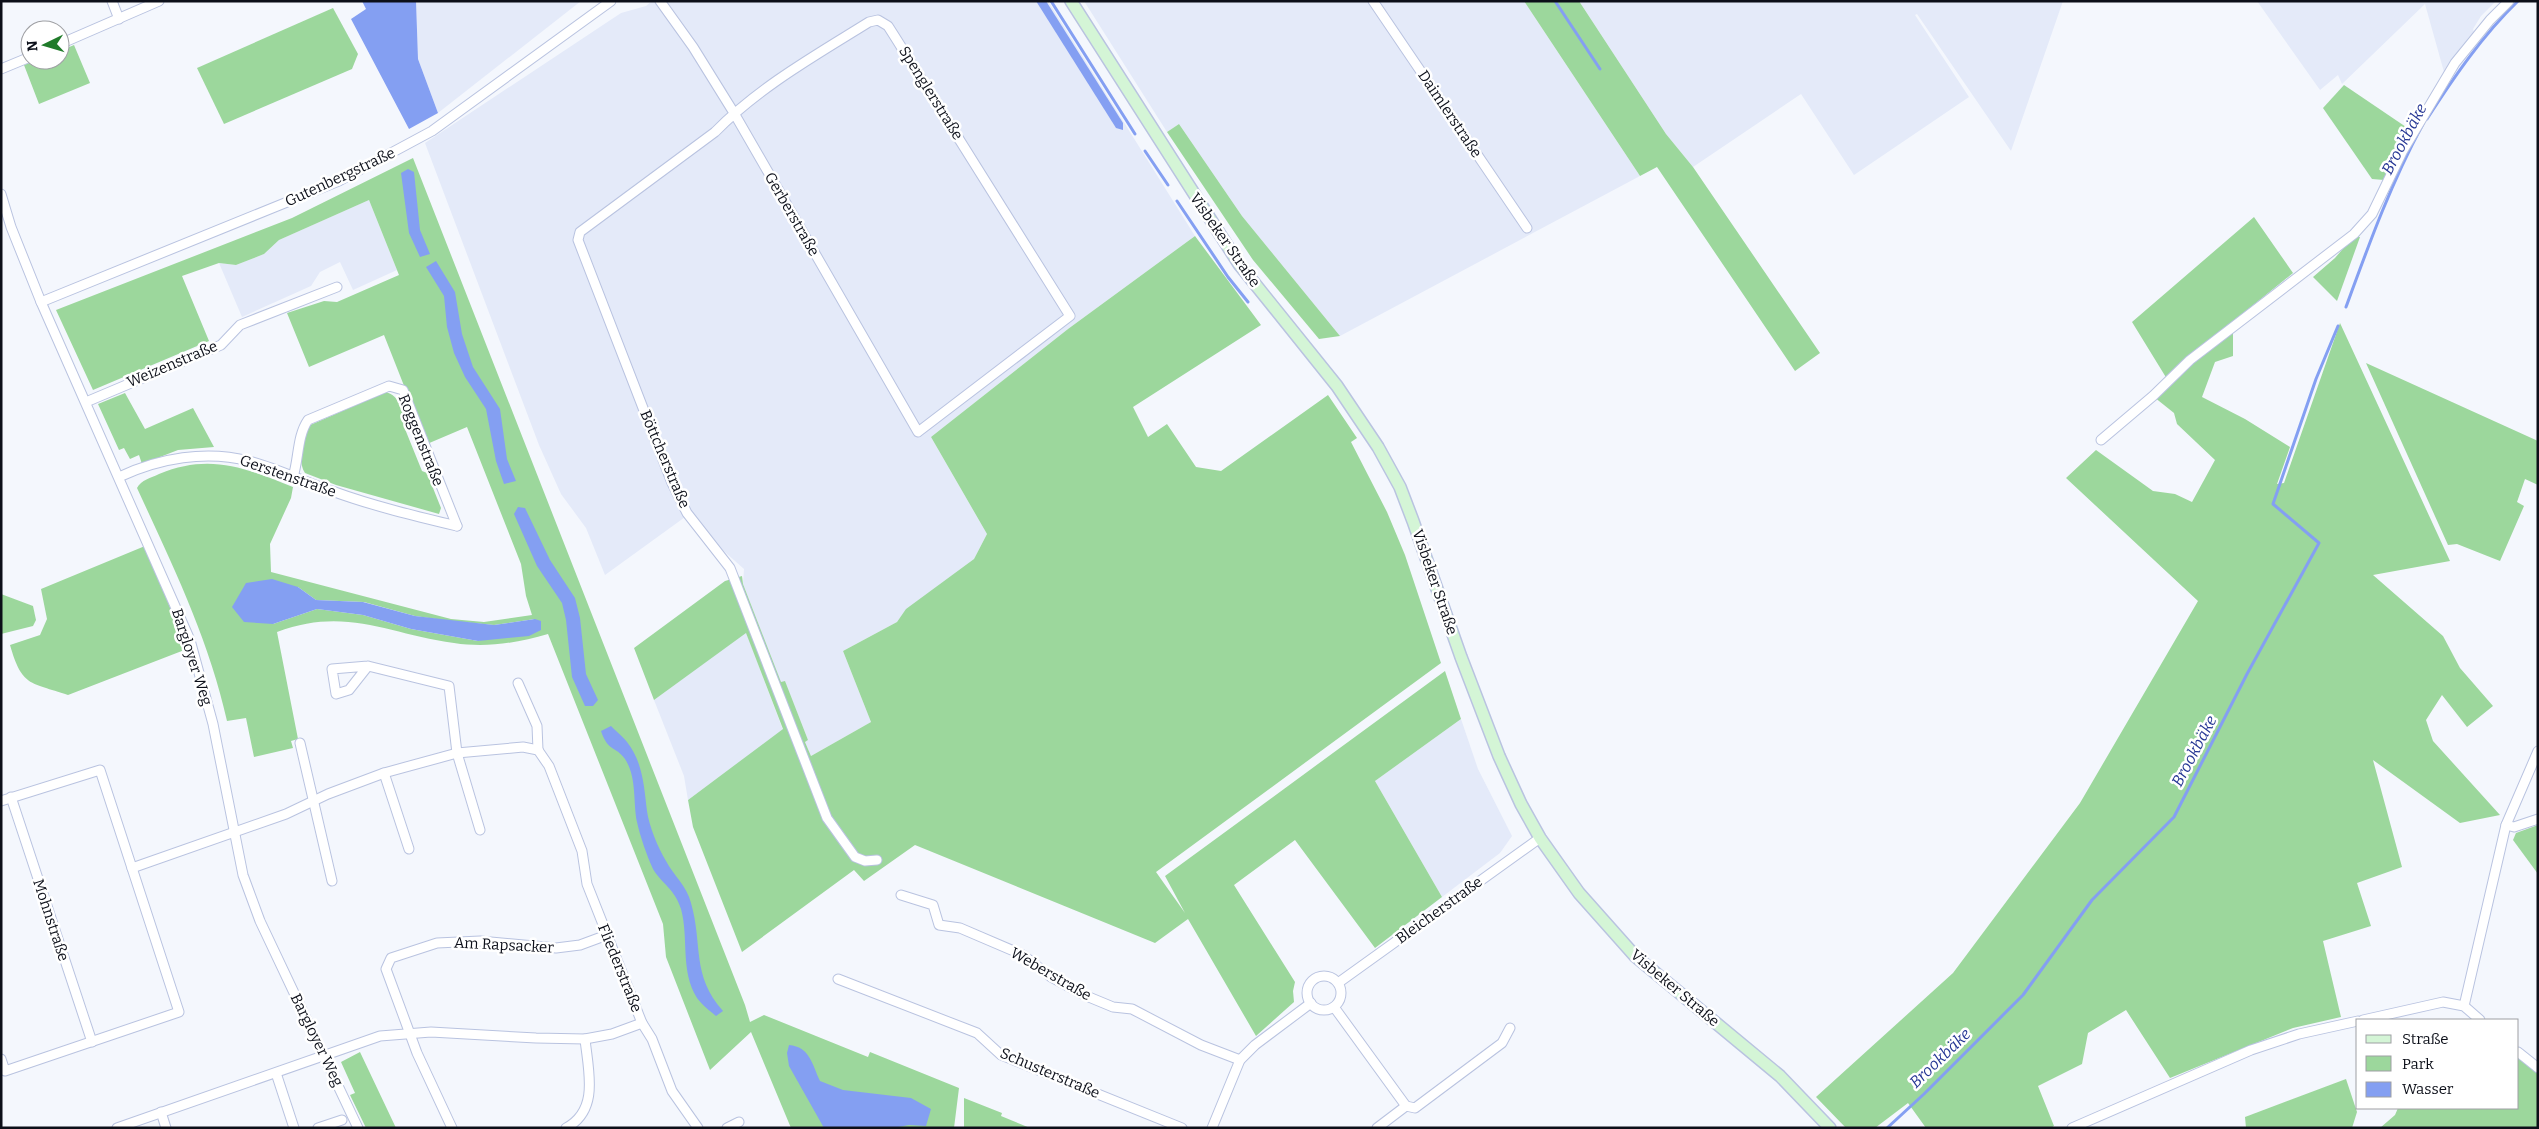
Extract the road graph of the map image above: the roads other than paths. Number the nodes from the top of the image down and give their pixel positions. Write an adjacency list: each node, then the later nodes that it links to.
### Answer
1 (112, 1): 8 (street)
2 (159, 1): 8 (street)
3 (611, 1): 16 (street, Gutenbergstraße)
4 (660, 1): 12 (street, Gerberstraße)
5 (1071, 1): 37 (main road, Visbeker Straße)
6 (1373, 1): 14 (street, Daimlerstraße)
7 (2509, 1): 19 (street)
8 (119, 19): 9 (street)
9 (70, 40)
10 (20, 60): 11 (street)
11 (1, 69)
12 (734, 113): 18 (street, Gerberstraße); 18 (street, Spenglerstraße); 39 (street, Böttcherstraße)
13 (1, 194): 16 (street, Bargloyer Weg)
14 (1527, 228)
15 (337, 287): 17 (street, Weizenstraße)
16 (41, 302): 17 (street, Bargloyer Weg)
17 (86, 402): 20 (street, Bargloyer Weg)
18 (918, 432)
19 (2101, 440)
20 (119, 476): 21 (street, Gerstenstraße); 36 (street, Bargloyer Weg)
21 (292, 477): 22 (street, Gerstenstraße); 22 (street, Roggenstraße)
22 (457, 526)
23 (368, 666): 28 (street)
24 (518, 683): 26 (street)
25 (300, 743): 32 (street)
26 (538, 750): 28 (street); 43 (street, Fliederstraße)
27 (2538, 751): 34 (street)
28 (457, 753): 29 (street); 35 (street)
29 (384, 773): 32 (street); 38 (street)
30 (11, 797): 31 (street); 40 (street); 56 (street, Mohnstraße)
31 (1, 801)
32 (315, 801): 36 (street); 41 (street)
33 (2538, 819): 34 (street)
34 (2506, 825): 47 (street)
35 (480, 830)
36 (234, 831): 40 (street); 58 (street, Bargloyer Weg)
37 (1540, 838): 45 (street, Bleicherstraße); 79 (main road, Visbeker Straße)
38 (409, 849)
39 (877, 860)
40 (132, 868): 56 (street)
41 (332, 881)
42 (901, 895): 60 (street, Weberstraße)
43 (607, 935): 52 (street, Fliederstraße); 54 (street, Am Rapsacker)
44 (838, 979): 76 (street, Schusterstraße)
45 (1338, 983): 46 (street); 48 (street)
46 (1311, 1004): 48 (street); 60 (street)
47 (2464, 1006): 49 (street); 50 (street)
48 (1334, 1007): 63 (street)
49 (2367, 1019)
50 (2479, 1019)
51 (2356, 1022): 80 (street)
52 (642, 1024): 55 (street, Fliederstraße); 74 (street)
53 (1510, 1028): 63 (street)
54 (410, 1032): 55 (street, Fliederstraße); 58 (street, Fliederstraße); 72 (street, Am Rapsacker)
55 (585, 1039): 73 (street)
56 (92, 1042): 59 (street)
57 (2519, 1053): 61 (street)
58 (324, 1057): 62 (street, Fliederstraße); 71 (street, Bargloyer Weg)
59 (1, 1059)
60 (1240, 1060): 77 (street)
61 (2538, 1068)
62 (276, 1073): 64 (street, Fliederstraße); 69 (street)
63 (1406, 1106): 78 (street)
64 (161, 1112): 67 (street, Fliederstraße); 68 (street)
65 (342, 1120): 70 (street)
66 (739, 1122): 75 (street)
67 (121, 1127)
68 (166, 1128)
69 (294, 1128)
70 (318, 1128)
71 (358, 1128)
72 (452, 1128)
73 (566, 1128)
74 (698, 1128)
75 (727, 1128)
76 (1182, 1128)
77 (1212, 1128)
78 (1378, 1128)
79 (1830, 1128)
80 (2072, 1128)

